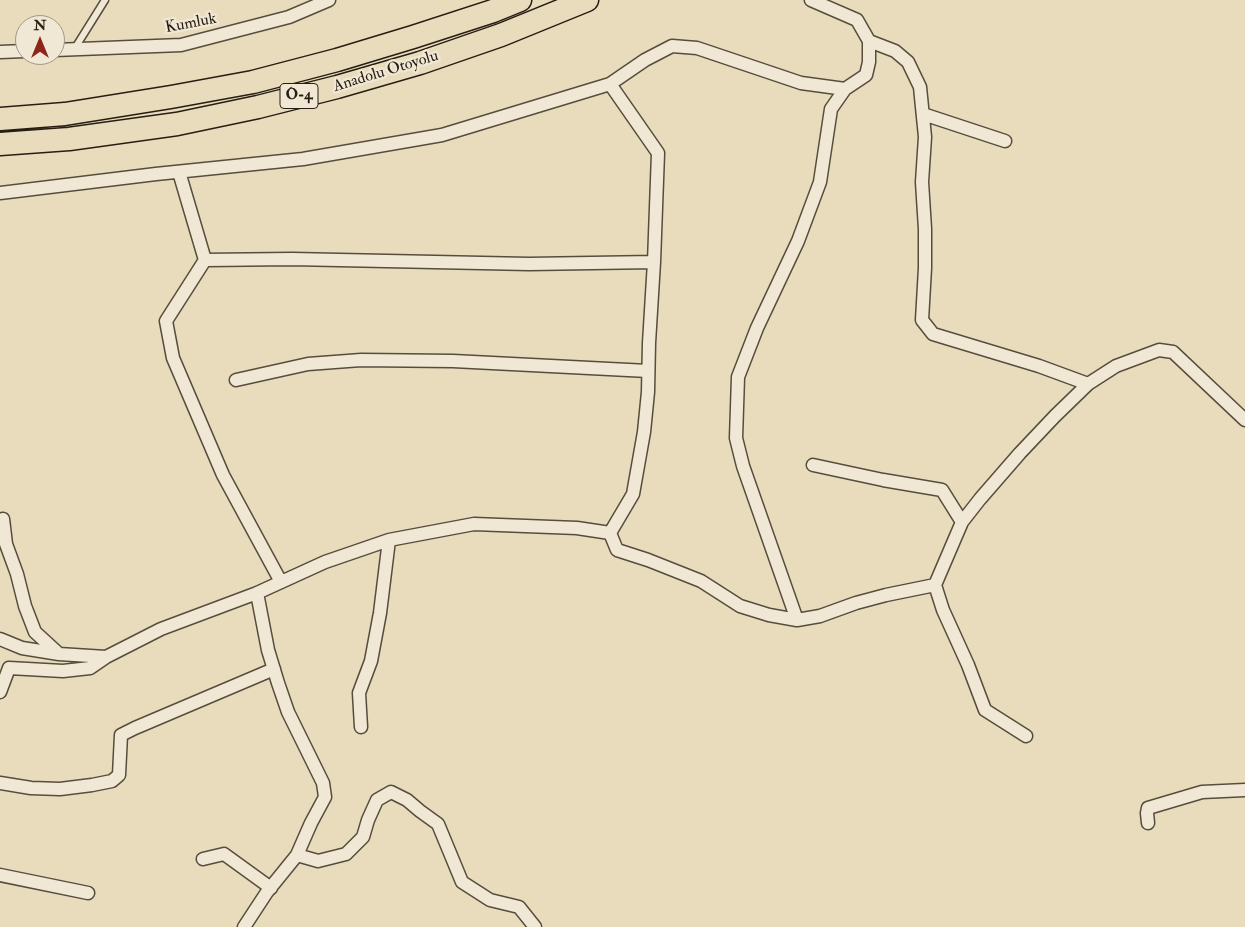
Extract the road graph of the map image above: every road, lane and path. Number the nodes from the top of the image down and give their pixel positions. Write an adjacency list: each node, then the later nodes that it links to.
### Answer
1 (105, 0): 9 (lane)
2 (329, 0): 9 (street, Kumluk)
3 (520, 0): 15 (highway, Anadolu Otoyolu / O-4)
4 (587, 0): 17 (highway, Anadolu Otoyolu / O-4)
5 (811, 0): 6 (street)
6 (837, 6): 7 (street)
7 (869, 41): 13 (street); 14 (street)
8 (65, 49): 9 (street, Kumluk)
9 (74, 49)
10 (15, 51): 11 (street)
11 (0, 52)
12 (610, 84): 13 (street); 18 (street); 21 (street)
13 (845, 89): 34 (street)
14 (922, 114): 16 (street); 24 (street)
15 (0, 119)
16 (1005, 142)
17 (0, 144)
18 (179, 172): 19 (street); 20 (street)
19 (0, 193)
20 (205, 260): 21 (street); 31 (street)
21 (654, 262): 22 (street)
22 (648, 371): 23 (street); 29 (street)
23 (236, 380)
24 (1088, 384): 25 (street); 28 (street)
25 (1245, 420)
26 (813, 465): 28 (street)
27 (3, 519): 36 (street)
28 (962, 522): 32 (street)
29 (610, 533): 30 (street); 34 (street)
30 (389, 540): 31 (street); 40 (street)
31 (281, 582): 33 (street)
32 (935, 585): 34 (street); 41 (street)
33 (257, 593): 37 (street); 38 (street)
34 (797, 620)
35 (0, 639): 36 (street)
36 (59, 654): 37 (street)
37 (106, 657): 39 (street)
38 (274, 669): 42 (street); 45 (street)
39 (0, 692)
40 (361, 727)
41 (1026, 736)
42 (0, 783)
43 (1245, 790): 44 (street)
44 (1148, 823)
45 (297, 855): 48 (street); 51 (street)
46 (203, 859): 48 (street)
47 (0, 874): 49 (street)
48 (271, 888): 50 (street)
49 (88, 893)
50 (244, 927)
51 (535, 927)

